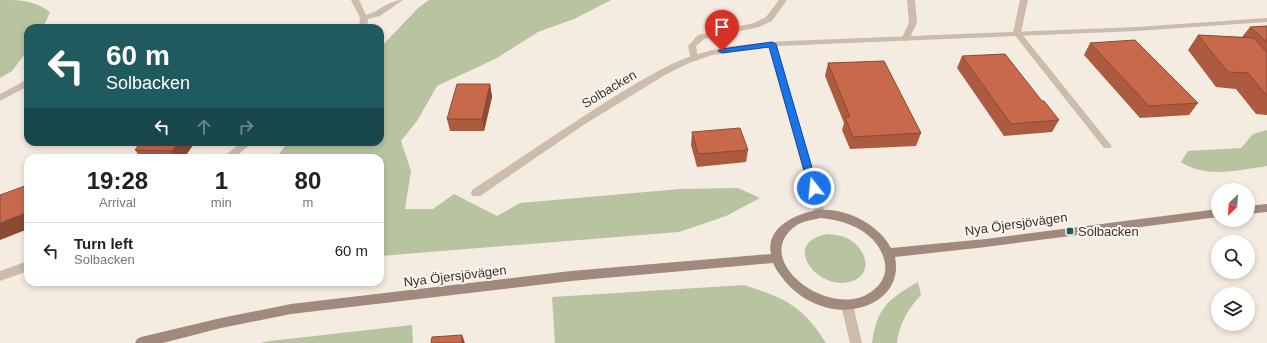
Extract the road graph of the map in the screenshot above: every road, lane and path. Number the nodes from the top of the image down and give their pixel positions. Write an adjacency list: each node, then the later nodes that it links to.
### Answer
1 (355, 0): 6 (street)
2 (399, 0): 6 (street)
3 (783, 0): 12 (street)
4 (911, 0): 10 (street)
5 (1024, 0): 9 (street)
6 (364, 18): 8 (street)
7 (1267, 20): 9 (street, Solbacken)
8 (363, 24)
9 (1017, 33): 10 (street, Solbacken); 16 (street)
10 (905, 39): 11 (street, Solbacken)
11 (772, 44): 12 (street, Solbacken); 21 (street)
12 (694, 59): 18 (street, Solbacken)
13 (24, 84): 14 (street)
14 (0, 98)
15 (243, 146): 17 (street)
16 (1107, 146)
17 (232, 154)
18 (476, 193)
19 (1267, 208): 20 (street)
20 (1255, 209)
21 (820, 214): 23 (street); 24 (street)
22 (1211, 214): 23 (street, Nya Öjersjövägen)
23 (888, 253): 27 (street)
24 (776, 258): 27 (street); 28 (street, Nya Öjersjövägen)
25 (24, 267): 26 (street)
26 (0, 276)
27 (847, 305): 29 (street)
28 (141, 343)
29 (856, 343)

